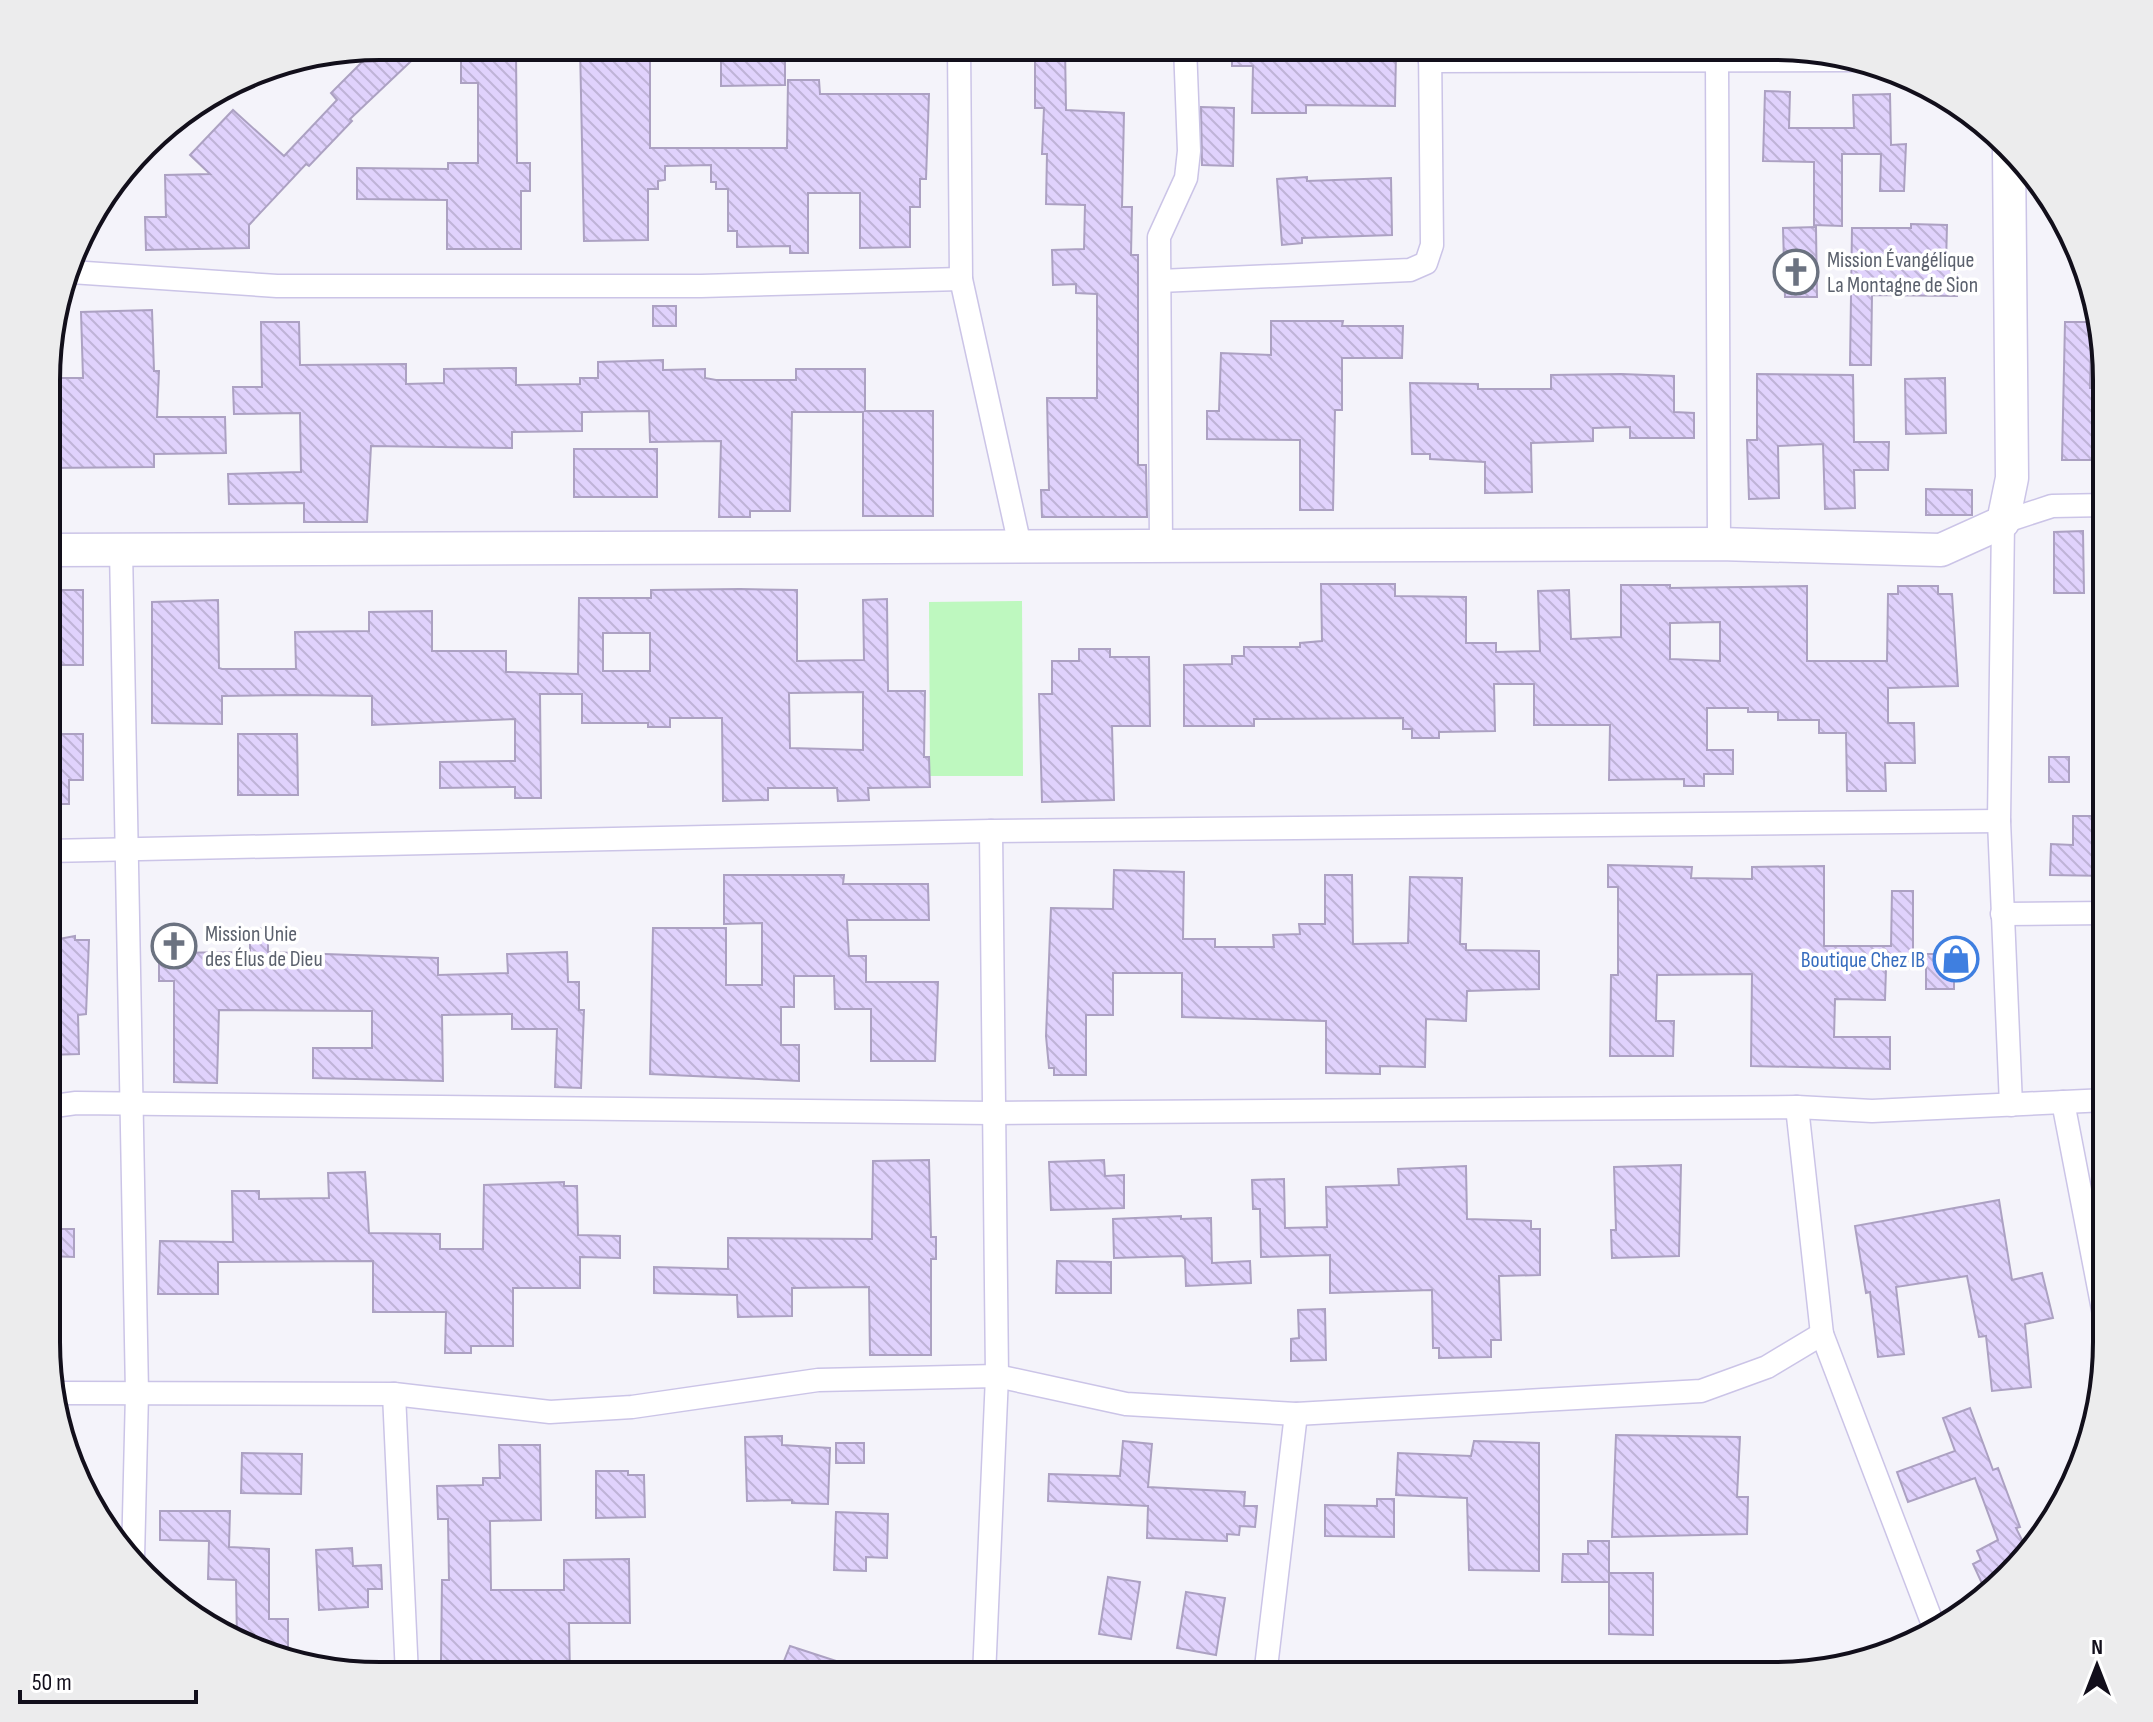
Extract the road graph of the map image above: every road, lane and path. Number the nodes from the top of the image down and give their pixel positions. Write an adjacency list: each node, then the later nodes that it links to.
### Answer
1 (959, 60): 8 (street)
2 (1186, 60): 9 (street)
3 (1430, 60): 9 (street)
4 (1717, 60): 5 (street); 12 (street)
5 (1773, 60)
6 (2009, 165): 11 (street)
7 (79, 273): 8 (street)
8 (961, 279): 13 (street)
9 (1160, 281): 14 (street)
10 (2093, 505): 11 (street)
11 (2003, 522): 12 (street); 17 (street)
12 (1719, 544): 14 (street)
13 (1020, 546): 14 (street); 15 (street)
14 (1161, 546)
15 (121, 549): 16 (street); 20 (street)
16 (60, 550)
17 (1999, 821): 18 (street); 22 (street)
18 (991, 831): 20 (street); 29 (street)
19 (60, 851): 20 (street)
20 (126, 851): 27 (street)
21 (2093, 913): 22 (street)
22 (2002, 914): 26 (street)
23 (2093, 1101): 24 (street)
24 (2063, 1102): 26 (street); 30 (street)
25 (60, 1105): 27 (street)
26 (2011, 1105): 28 (street)
27 (130, 1106): 29 (street); 34 (street)
28 (1797, 1107): 29 (street); 31 (street)
29 (992, 1113): 32 (street)
30 (2093, 1258)
31 (1822, 1334): 36 (street); 38 (street)
32 (997, 1376): 35 (street); 36 (street); 40 (street)
33 (64, 1393): 34 (street)
34 (137, 1393): 35 (street); 37 (street)
35 (394, 1394): 39 (street)
36 (1296, 1414): 41 (street)
37 (133, 1545)
38 (1931, 1620)
39 (406, 1662)
40 (985, 1662)
41 (1267, 1662)

